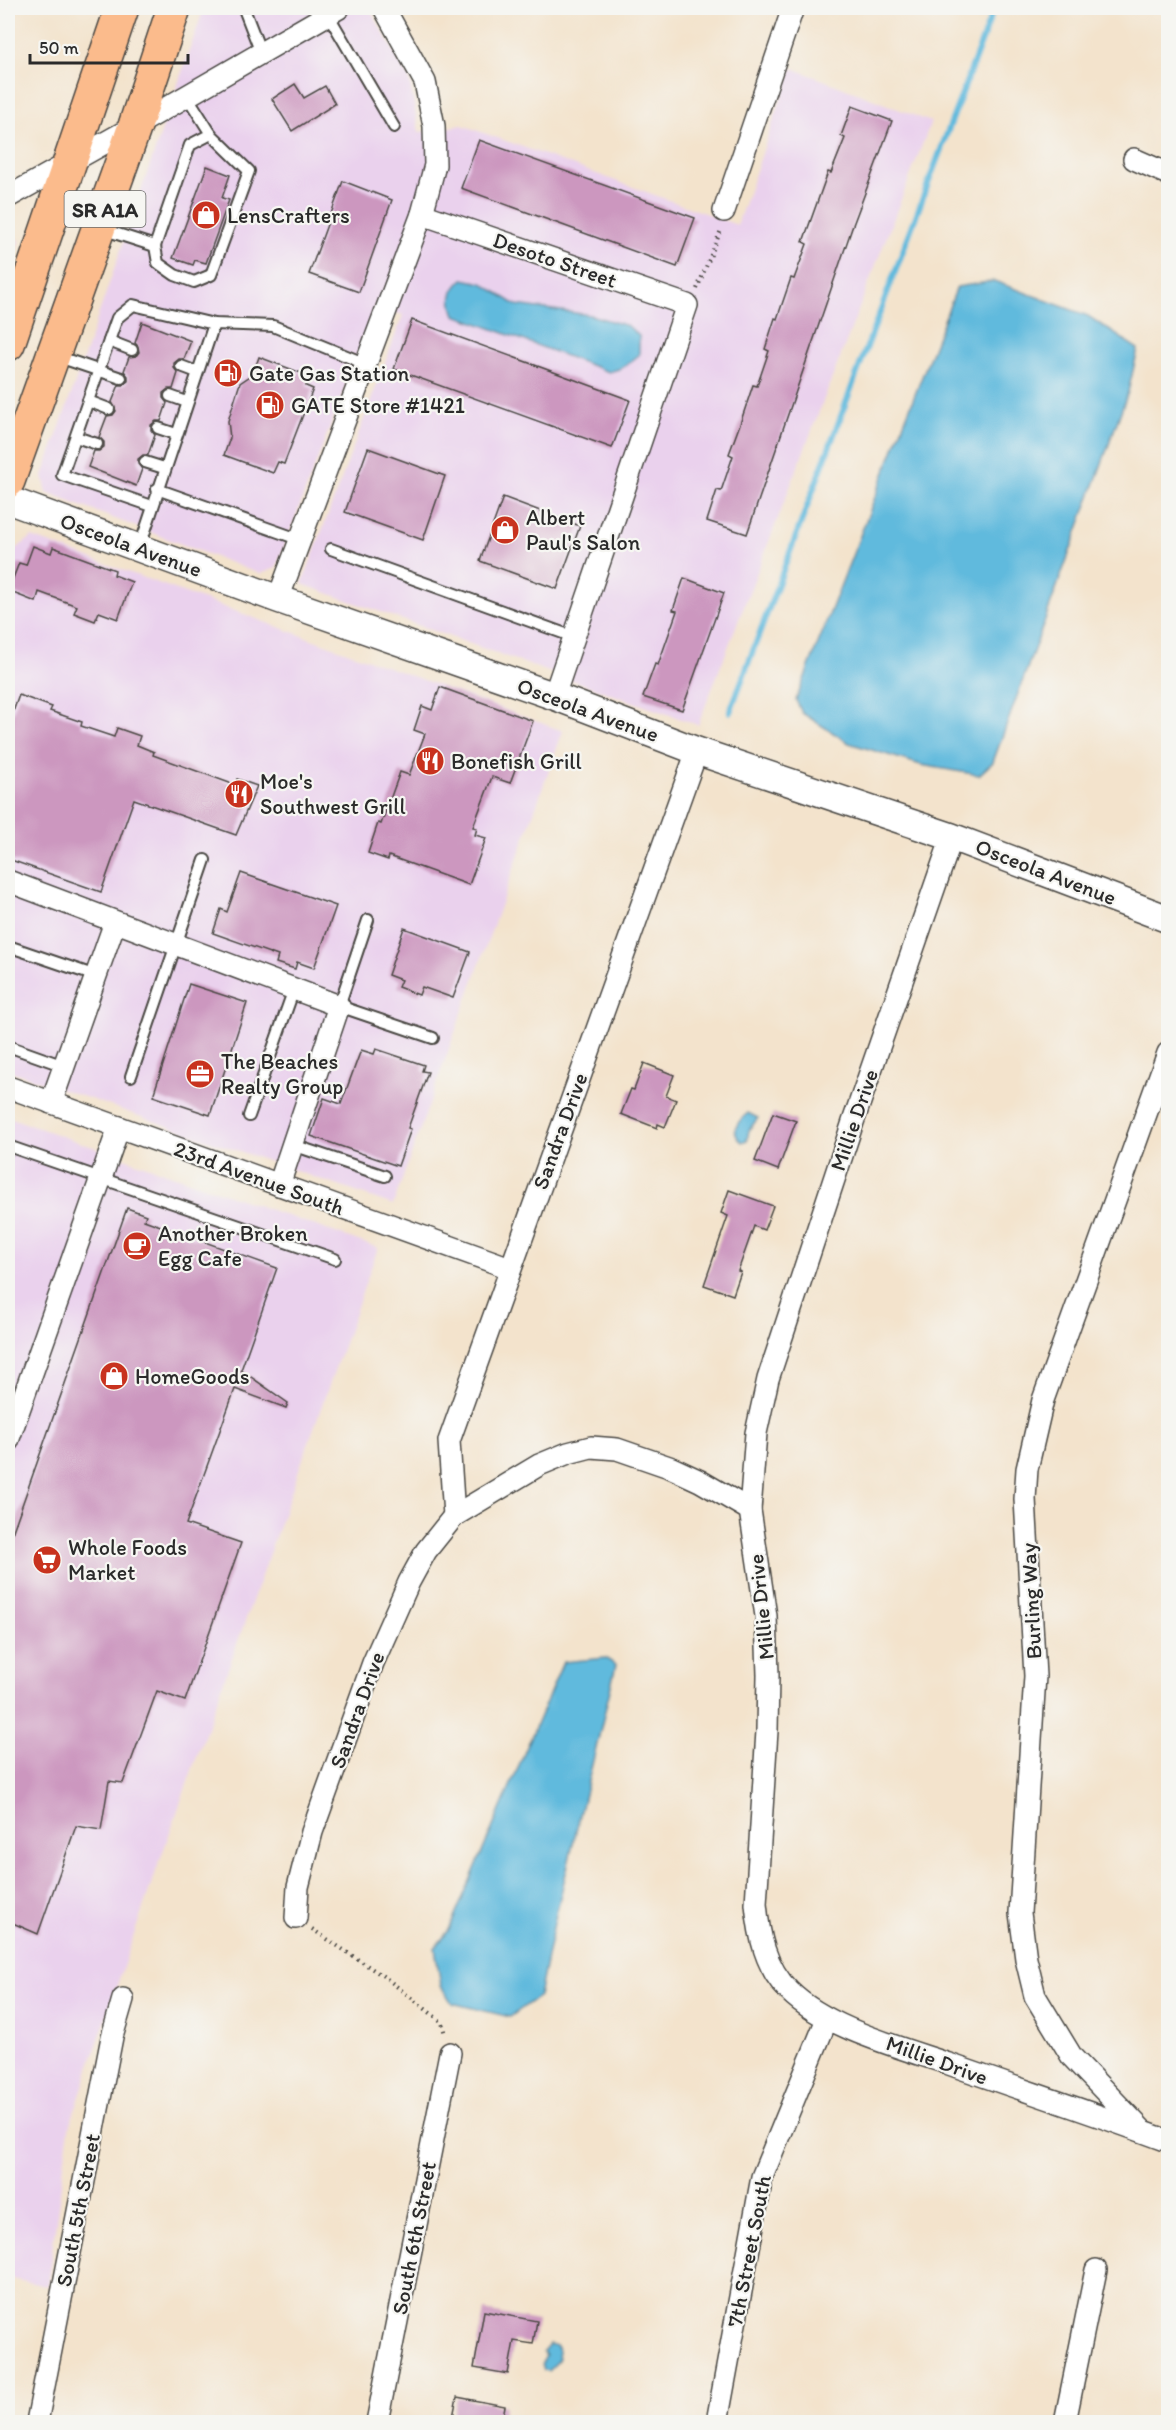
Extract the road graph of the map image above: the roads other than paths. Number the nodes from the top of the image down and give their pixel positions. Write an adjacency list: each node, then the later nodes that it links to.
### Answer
1 (122, 8): 13 (main road, SR A1A)
2 (174, 8): 9 (main road, SR A1A)
3 (384, 8): 17 (street)
4 (793, 8): 16 (street)
5 (244, 9): 7 (lane)
6 (330, 10): 7 (street); 10 (lane)
7 (261, 53): 8 (street)
8 (187, 96): 9 (street); 11 (lane)
9 (135, 126): 13 (street); 18 (main road, SR A1A)
10 (394, 127)
11 (211, 134): 19 (lane); 19 (lane)
12 (1134, 159): 14 (street)
13 (68, 164): 15 (street); 20 (main road, SR A1A)
14 (1168, 174)
15 (8, 197)
16 (724, 211)
17 (422, 214): 25 (street); 48 (street, Desoto Street)
18 (98, 228): 19 (lane); 24 (main road, SR A1A)
19 (155, 246)
20 (11, 323)
21 (214, 324): 22 (lane); 25 (lane); 28 (lane)
22 (109, 341): 23 (lane); 27 (lane)
23 (132, 350)
24 (53, 355): 27 (lane); 40 (main road, SR A1A)
25 (366, 364): 44 (street)
26 (181, 366): 28 (lane)
27 (99, 371): 29 (lane); 31 (lane)
28 (197, 372): 32 (lane)
29 (121, 378)
30 (170, 396): 32 (lane)
31 (88, 401): 33 (lane); 36 (lane)
32 (187, 402): 35 (lane)
33 (110, 409)
34 (158, 428): 35 (lane)
35 (176, 434): 39 (lane)
36 (76, 437): 37 (lane); 43 (lane)
37 (97, 444)
38 (145, 462): 39 (lane)
39 (164, 468): 41 (lane)
40 (8, 481)
41 (157, 489): 43 (lane); 44 (lane)
42 (8, 500): 45 (street, Osceola Avenue)
43 (152, 506): 45 (lane)
44 (301, 540): 47 (street)
45 (139, 549): 47 (street, Osceola Avenue)
46 (332, 549): 48 (lane)
47 (278, 599): 49 (street, Osceola Avenue)
48 (574, 636): 49 (street)
49 (554, 696): 50 (street, Osceola Avenue)
50 (697, 751): 51 (street, Osceola Avenue); 77 (street, Sandra Drive)
51 (952, 837): 54 (street, Osceola Avenue); 80 (street, Millie Drive)
52 (205, 860): 57 (lane)
53 (8, 881): 56 (street)
54 (1168, 918)
55 (368, 920): 61 (lane)
56 (115, 922): 57 (street); 59 (street)
57 (175, 944): 60 (street); 66 (lane)
58 (8, 946): 59 (lane)
59 (96, 976): 65 (street)
60 (294, 989): 61 (street); 69 (lane)
61 (339, 1006): 62 (lane); 71 (street)
62 (433, 1038)
63 (8, 1046): 65 (lane)
64 (1168, 1053): 86 (street, Burling Way)
65 (64, 1066): 68 (street)
66 (131, 1076)
67 (8, 1088): 68 (street, 23rd Avenue South)
68 (51, 1103): 70 (street, 23rd Avenue South)
69 (249, 1116)
70 (119, 1127): 74 (street); 75 (street, 23rd Avenue South)
71 (293, 1145): 73 (lane); 75 (street)
72 (8, 1146): 74 (lane)
73 (385, 1176)
74 (100, 1180): 76 (lane); 78 (street)
75 (279, 1185): 77 (street, 23rd Avenue South)
76 (335, 1259)
77 (510, 1268): 81 (street, Sandra Drive)
78 (13, 1408): 79 (street)
79 (8, 1441)
80 (750, 1510): 81 (street, Sandra Drive); 84 (street, Millie Drive)
81 (454, 1516): 82 (street, Sandra Drive)
82 (296, 1918)
83 (123, 1999): 89 (street, South 5th Street)
84 (827, 2019): 86 (street, Millie Drive); 91 (street, 7th Street South)
85 (450, 2053): 90 (street, South 6th Street)
86 (1144, 2132): 87 (street, Millie Drive)
87 (1168, 2141)
88 (1096, 2270): 92 (street)
89 (37, 2422)
90 (377, 2422)
91 (717, 2422)
92 (1065, 2422)

